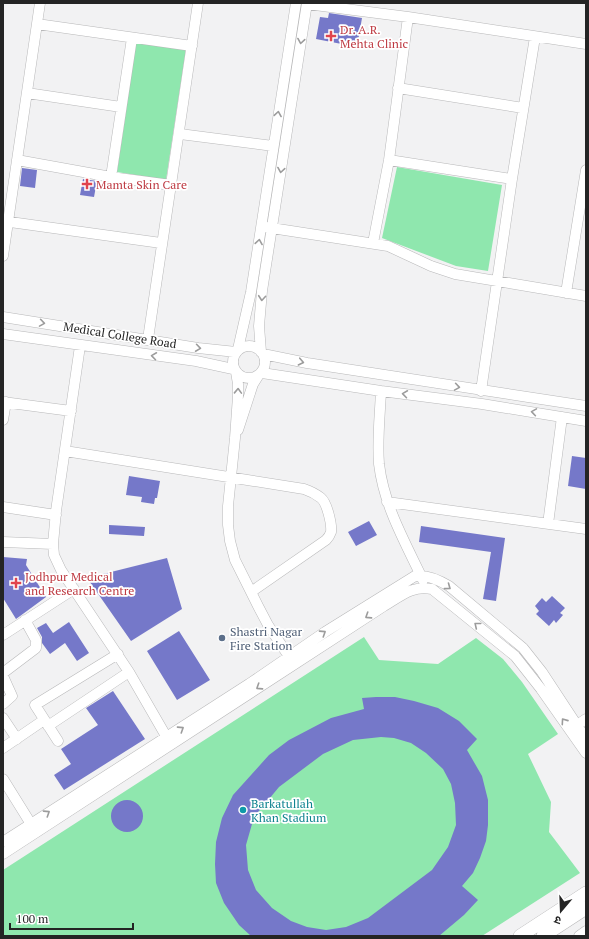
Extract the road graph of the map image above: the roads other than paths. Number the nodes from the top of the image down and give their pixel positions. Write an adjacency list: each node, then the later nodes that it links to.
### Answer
1 (40, 3): 6 (street)
2 (198, 3): 10 (street)
3 (296, 3): 16 (street, one-way to 3)
4 (307, 3): 5 (street); 24 (street, one-way to 24)
5 (408, 17): 7 (street); 11 (street)
6 (37, 24): 8 (street); 12 (street)
7 (535, 37): 9 (street); 14 (street)
8 (132, 38): 10 (street); 13 (street)
9 (586, 44)
10 (192, 46): 15 (street)
11 (398, 88): 14 (street); 18 (street)
12 (27, 93): 13 (street); 17 (street)
13 (122, 107): 20 (street)
14 (523, 108): 21 (street)
15 (180, 134): 16 (street); 22 (street)
16 (273, 146): 24 (street)
17 (17, 160): 20 (street); 23 (street)
18 (389, 160): 21 (street); 26 (street)
19 (586, 170): 29 (street)
20 (111, 177): 22 (street)
21 (512, 179): 28 (street)
22 (170, 185): 25 (street)
23 (6, 221): 25 (street); 27 (street)
24 (267, 228): 26 (street); 35 (street, one-way to 24); 36 (street, one-way to 36)
25 (161, 243): 33 (street)
26 (373, 243): 28 (street)
27 (3, 256)
28 (496, 282): 29 (street); 40 (street)
29 (566, 293): 30 (street)
30 (586, 296)
31 (3, 317): 33 (street, Medical College Road, one-way to 33)
32 (3, 334): 34 (street, Medical College Road)
33 (148, 339): 35 (street, Medical College Road, one-way to 35)
34 (80, 346): 37 (street, Medical College Road, one-way to 34); 43 (street)
35 (237, 350): 36 (street); 37 (street)
36 (262, 353): 38 (street); 40 (street, one-way to 40)
37 (234, 371): 38 (street); 47 (street, one-way to 37)
38 (260, 374): 39 (street); 47 (street)
39 (381, 391): 44 (street, one-way to 39); 50 (street)
40 (481, 391): 42 (street)
41 (4, 402): 43 (street); 45 (street)
42 (586, 406)
43 (71, 411): 48 (street)
44 (562, 417): 46 (street); 53 (street)
45 (3, 420)
46 (586, 421)
47 (235, 438): 49 (street)
48 (65, 451): 49 (street); 52 (street)
49 (231, 477): 60 (street); 60 (street)
50 (388, 502): 53 (street); 57 (street)
51 (3, 507): 52 (street)
52 (56, 515): 56 (street)
53 (548, 524): 54 (street)
54 (586, 529)
55 (3, 542): 56 (street)
56 (53, 544): 59 (street)
57 (420, 575): 58 (street); 64 (street, one-way to 57); 71 (street, one-way to 71)
58 (427, 588): 64 (street, one-way to 64); 77 (street, one-way to 58)
59 (74, 589): 61 (street); 63 (street)
60 (251, 592): 64 (street)
61 (25, 620): 62 (street); 66 (street)
62 (3, 635)
63 (118, 654): 65 (street); 70 (street)
64 (291, 660): 75 (street)
65 (129, 672): 70 (street); 75 (street)
66 (3, 675): 67 (street)
67 (3, 704)
68 (3, 718): 72 (street)
69 (586, 719): 71 (street)
70 (46, 723): 72 (street); 74 (street)
71 (577, 725): 73 (street)
72 (17, 739): 76 (street)
73 (586, 739)
74 (58, 741)
75 (169, 741): 79 (street, one-way to 75); 81 (street)
76 (3, 748)
77 (586, 752)
78 (3, 780): 79 (street)
79 (31, 824): 80 (street)
80 (3, 842)
81 (3, 854)
82 (586, 893): 85 (main road)
83 (586, 908): 86 (main road)
84 (586, 931): 87 (street)
85 (520, 936)
86 (543, 936)
87 (579, 936)

